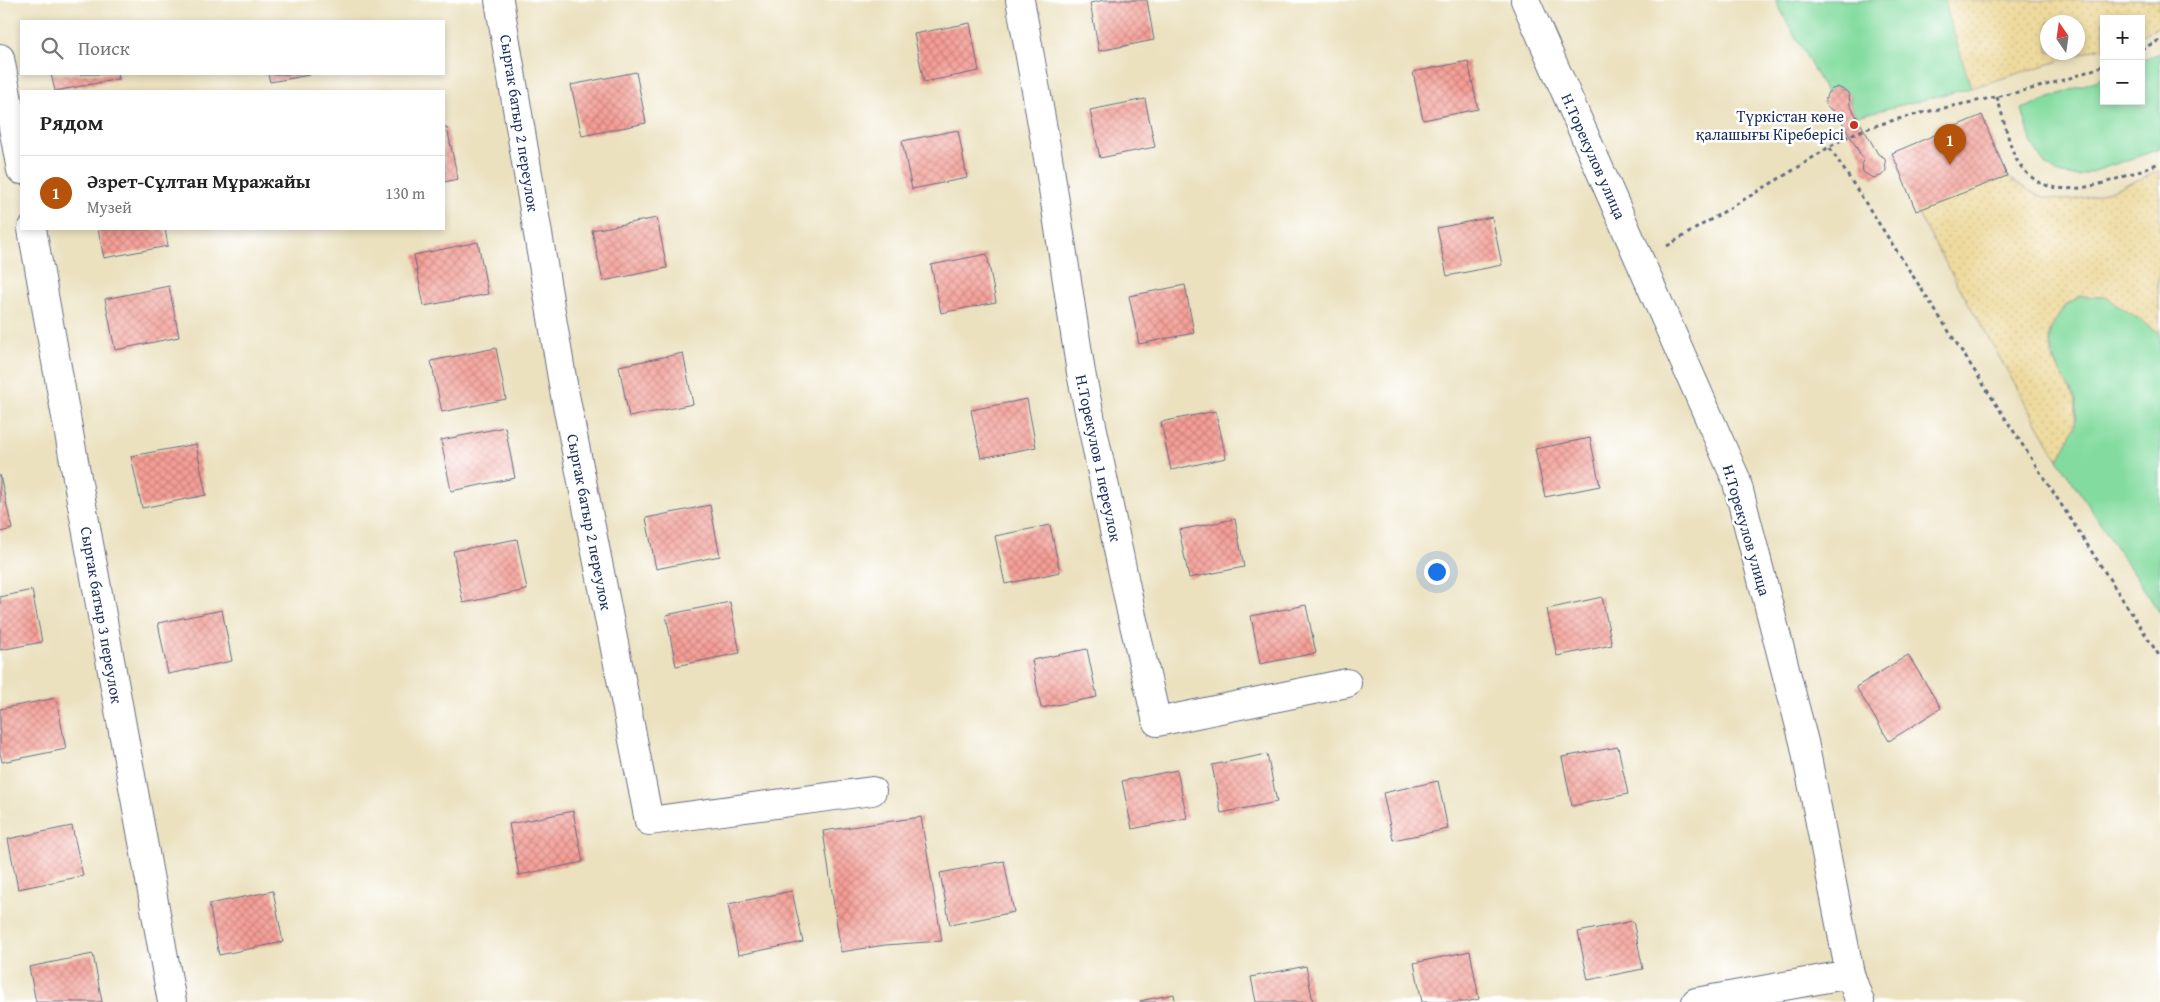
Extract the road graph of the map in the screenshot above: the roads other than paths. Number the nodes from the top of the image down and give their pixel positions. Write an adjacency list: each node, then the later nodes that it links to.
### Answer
1 (499, 0): 8 (street, Сыргак батыр 2 переулок)
2 (1020, 0): 7 (street, Н.Торекулов 1 переулок)
3 (1525, 0): 9 (street, Н.Торекулов улица)
4 (0, 58): 5 (street)
5 (20, 165)
6 (32, 230): 10 (street, Сыргак батыр 3 переулок)
7 (1347, 683)
8 (872, 791)
9 (1850, 974): 11 (street); 12 (street, Н.Торекулов улица)
10 (172, 1002)
11 (1696, 1002)
12 (1860, 1002)

